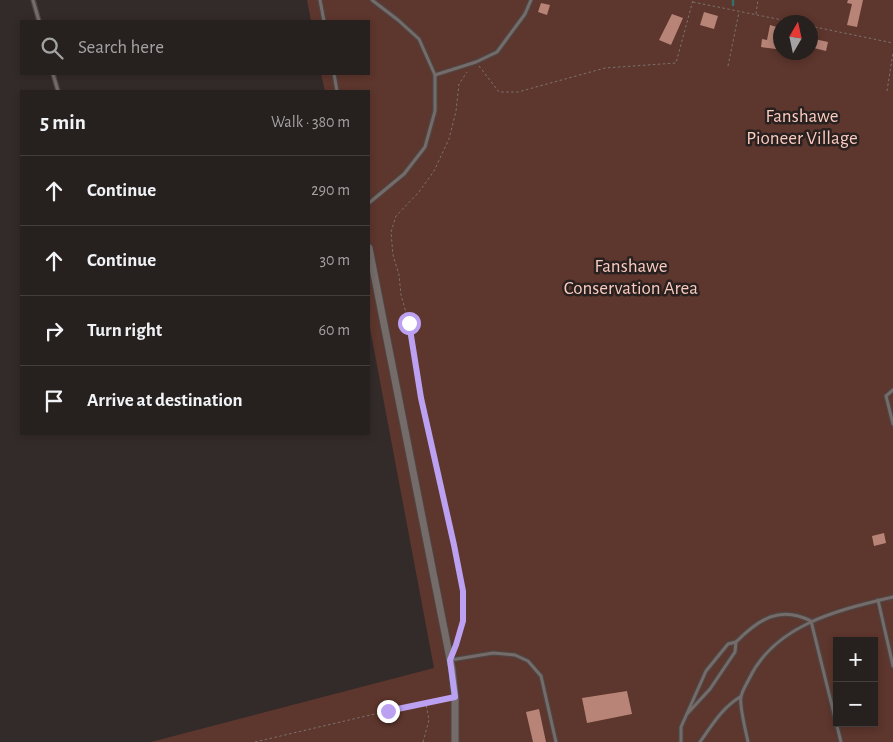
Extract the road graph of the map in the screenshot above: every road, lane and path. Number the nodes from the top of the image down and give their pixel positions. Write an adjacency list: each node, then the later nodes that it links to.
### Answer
1 (33, 0): 10 (lane)
2 (320, 0): 11 (lane)
3 (372, 0): 19 (lane)
4 (531, 0): 15 (lane)
5 (758, 0): 8 (path)
6 (693, 1): 7 (path); 15 (path)
7 (740, 12): 8 (path); 16 (path)
8 (756, 15): 9 (path)
9 (773, 18)
10 (39, 20)
11 (324, 20)
12 (818, 28): 13 (path)
13 (893, 44)
14 (893, 53): 22 (path)
15 (476, 62): 19 (lane); 31 (path)
16 (728, 66)
17 (53, 75): 20 (lane)
18 (334, 75): 21 (lane)
19 (435, 75): 23 (lane)
20 (58, 90)
21 (337, 90)
22 (887, 90)
23 (370, 202)
24 (370, 253): 31 (street)
25 (893, 390): 26 (lane)
26 (893, 424)
27 (893, 597): 28 (lane)
28 (878, 600): 29 (lane); 32 (lane)
29 (811, 621): 30 (lane); 34 (lane); 44 (lane)
30 (736, 642): 36 (lane); 36 (lane)
31 (450, 660): 33 (street); 40 (lane)
32 (893, 666)
33 (455, 697): 35 (path); 39 (street)
34 (740, 697): 42 (lane); 43 (lane)
35 (426, 702): 37 (path); 38 (path)
36 (687, 714): 41 (lane)
37 (255, 742)
38 (423, 742)
39 (455, 742)
40 (556, 742)
41 (681, 742)
42 (700, 742)
43 (748, 742)
44 (841, 742)

